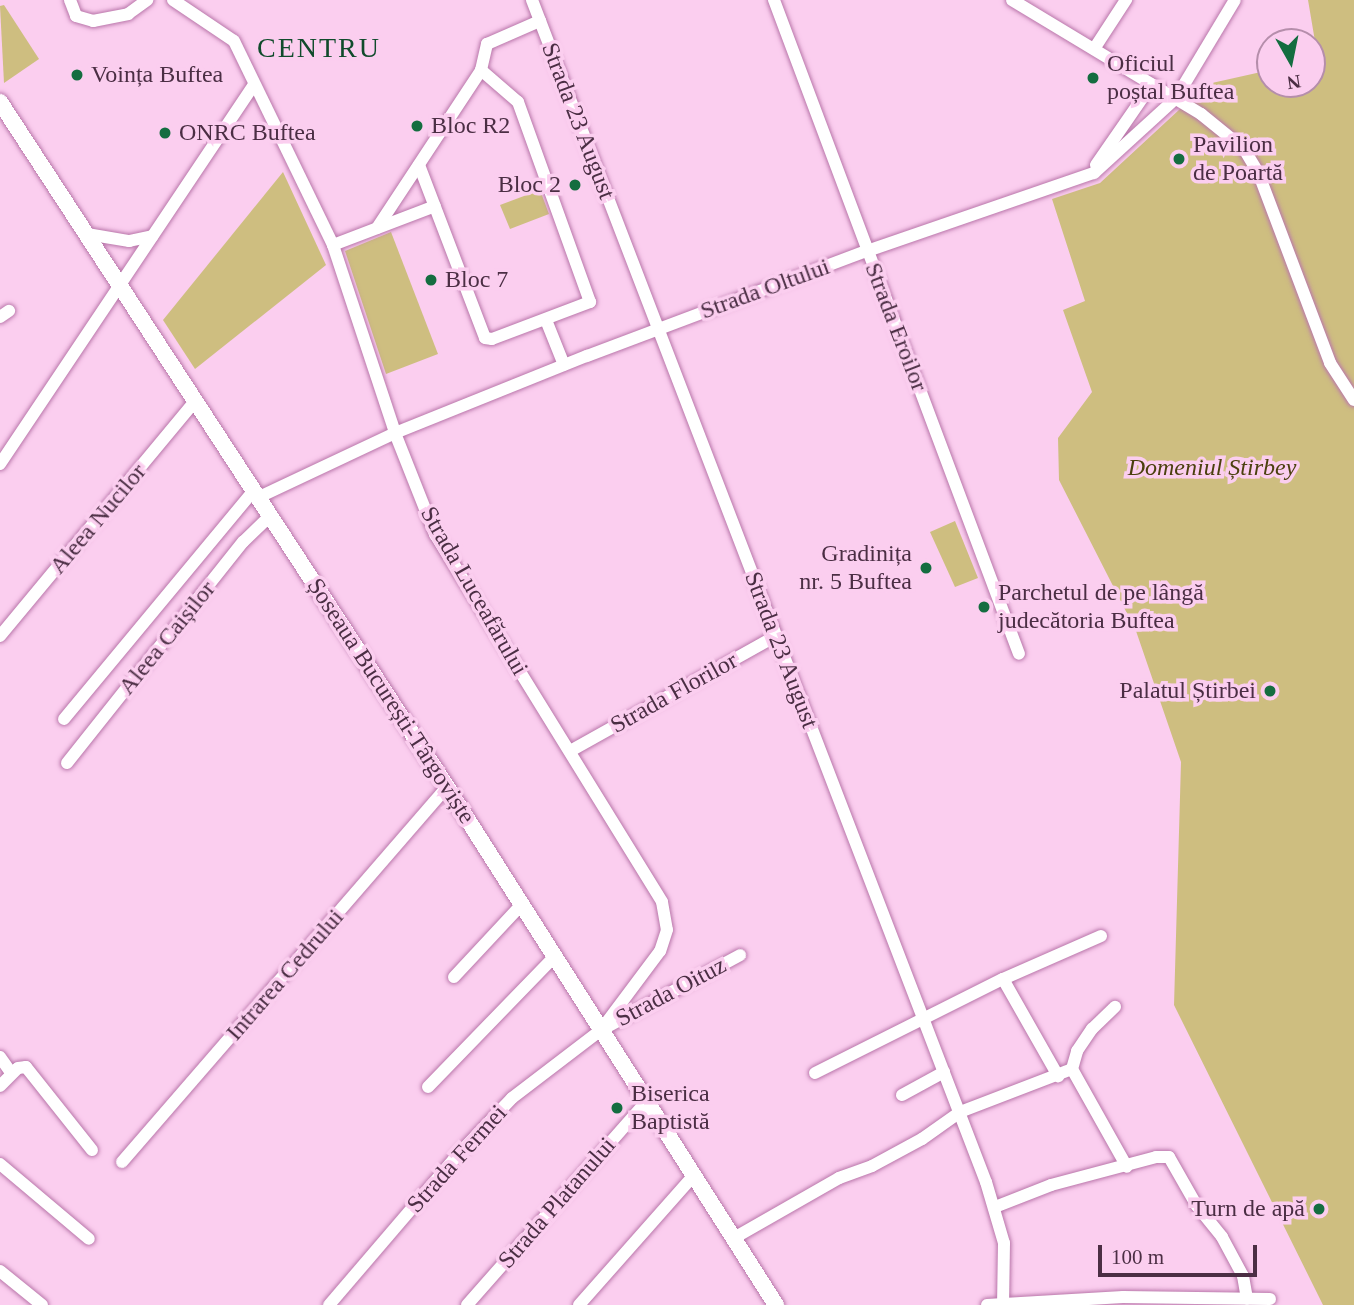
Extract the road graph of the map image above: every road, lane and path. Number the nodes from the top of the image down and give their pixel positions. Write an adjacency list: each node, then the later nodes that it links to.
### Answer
1 (70, 0): 2 (street)
2 (146, 0)
3 (173, 0): 12 (street, Strada Luceafărului)
4 (532, 0): 9 (street, Strada 23 August)
5 (774, 0): 23 (street, Strada Eroilor)
6 (1012, 0): 10 (street)
7 (1126, 0): 10 (street)
8 (1235, 0): 14 (street, Strada Oltului)
9 (540, 21): 11 (street); 26 (street, Strada 23 August)
10 (1094, 49): 13 (street)
11 (481, 70): 16 (street); 25 (street)
12 (254, 84): 21 (street); 22 (street, Strada Luceafărului)
13 (1152, 84): 14 (street); 17 (street)
14 (1176, 99): 17 (street, Strada Oltului); 28 (street)
15 (0, 102): 20 (main road, Șoseaua București-Târgoviște)
16 (419, 165): 18 (street); 19 (street)
17 (1087, 176): 23 (street, Strada Oltului)
18 (435, 206): 19 (street); 25 (street)
19 (377, 228): 22 (street)
20 (87, 234): 21 (street); 24 (main road, Șoseaua București-Târgoviște)
21 (152, 236): 24 (street)
22 (333, 245): 30 (street, Strada Luceafărului)
23 (867, 251): 26 (street, Strada Oltului); 36 (street, Strada Eroilor)
24 (121, 287): 29 (main road, Șoseaua București-Târgoviște); 31 (street)
25 (546, 320): 27 (street)
26 (658, 329): 27 (street, Strada Oltului); 35 (street, Strada 23 August)
27 (564, 365): 30 (street, Strada Oltului)
28 (1354, 400)
29 (195, 401): 32 (main road, Șoseaua București-Târgoviște); 34 (street, Aleea Nucilor)
30 (396, 433): 32 (street, Strada Oltului); 38 (street, Strada Luceafărului)
31 (0, 464)
32 (257, 494): 33 (main road, Șoseaua București-Târgoviște); 37 (street)
33 (271, 515): 39 (street, Aleea Caișilor); 40 (main road, Șoseaua București-Târgoviște)
34 (0, 636)
35 (776, 636): 38 (street, Strada Florilor); 48 (street, Strada 23 August)
36 (1019, 654)
37 (64, 719)
38 (572, 750): 49 (street, Strada Luceafărului)
39 (67, 763)
40 (447, 788): 41 (main road, Șoseaua București-Târgoviște); 62 (street, Intrarea Cedrului)
41 (522, 904): 44 (main road, Șoseaua București-Târgoviște); 45 (street)
42 (1101, 936): 46 (street)
43 (740, 955): 49 (street, Strada Oituz)
44 (555, 956): 49 (main road, Șoseaua București-Târgoviște); 57 (street)
45 (454, 977)
46 (1003, 979): 48 (street); 55 (street)
47 (1115, 1007): 51 (street)
48 (923, 1017): 52 (street, Strada 23 August); 54 (street)
49 (601, 1030): 59 (main road, Șoseaua București-Târgoviște); 74 (street, Strada Fermei)
50 (0, 1056): 53 (street)
51 (1072, 1069): 55 (street); 64 (street)
52 (944, 1072): 58 (street); 60 (street, Strada 23 August)
53 (11, 1073): 56 (street); 61 (street)
54 (815, 1073)
55 (1058, 1076): 60 (street)
56 (0, 1086)
57 (428, 1087)
58 (902, 1095)
59 (647, 1101): 65 (main road, Șoseaua București-Târgoviște); 75 (street, Strada Platanului)
60 (960, 1112): 66 (street, Strada 23 August); 67 (street)
61 (92, 1150)
62 (122, 1162)
63 (0, 1164): 68 (street)
64 (1127, 1167): 66 (street); 70 (street)
65 (694, 1175): 67 (main road, Șoseaua București-Târgoviște); 76 (street)
66 (995, 1207): 72 (street, Strada 23 August)
67 (734, 1238): 77 (main road, Șoseaua București-Târgoviște)
68 (89, 1239)
69 (0, 1271): 73 (street)
70 (1247, 1298): 71 (street); 72 (street)
71 (1270, 1299)
72 (1004, 1304): 78 (street)
73 (42, 1305)
74 (329, 1305)
75 (467, 1305)
76 (579, 1305)
77 (776, 1305)
78 (987, 1305)

